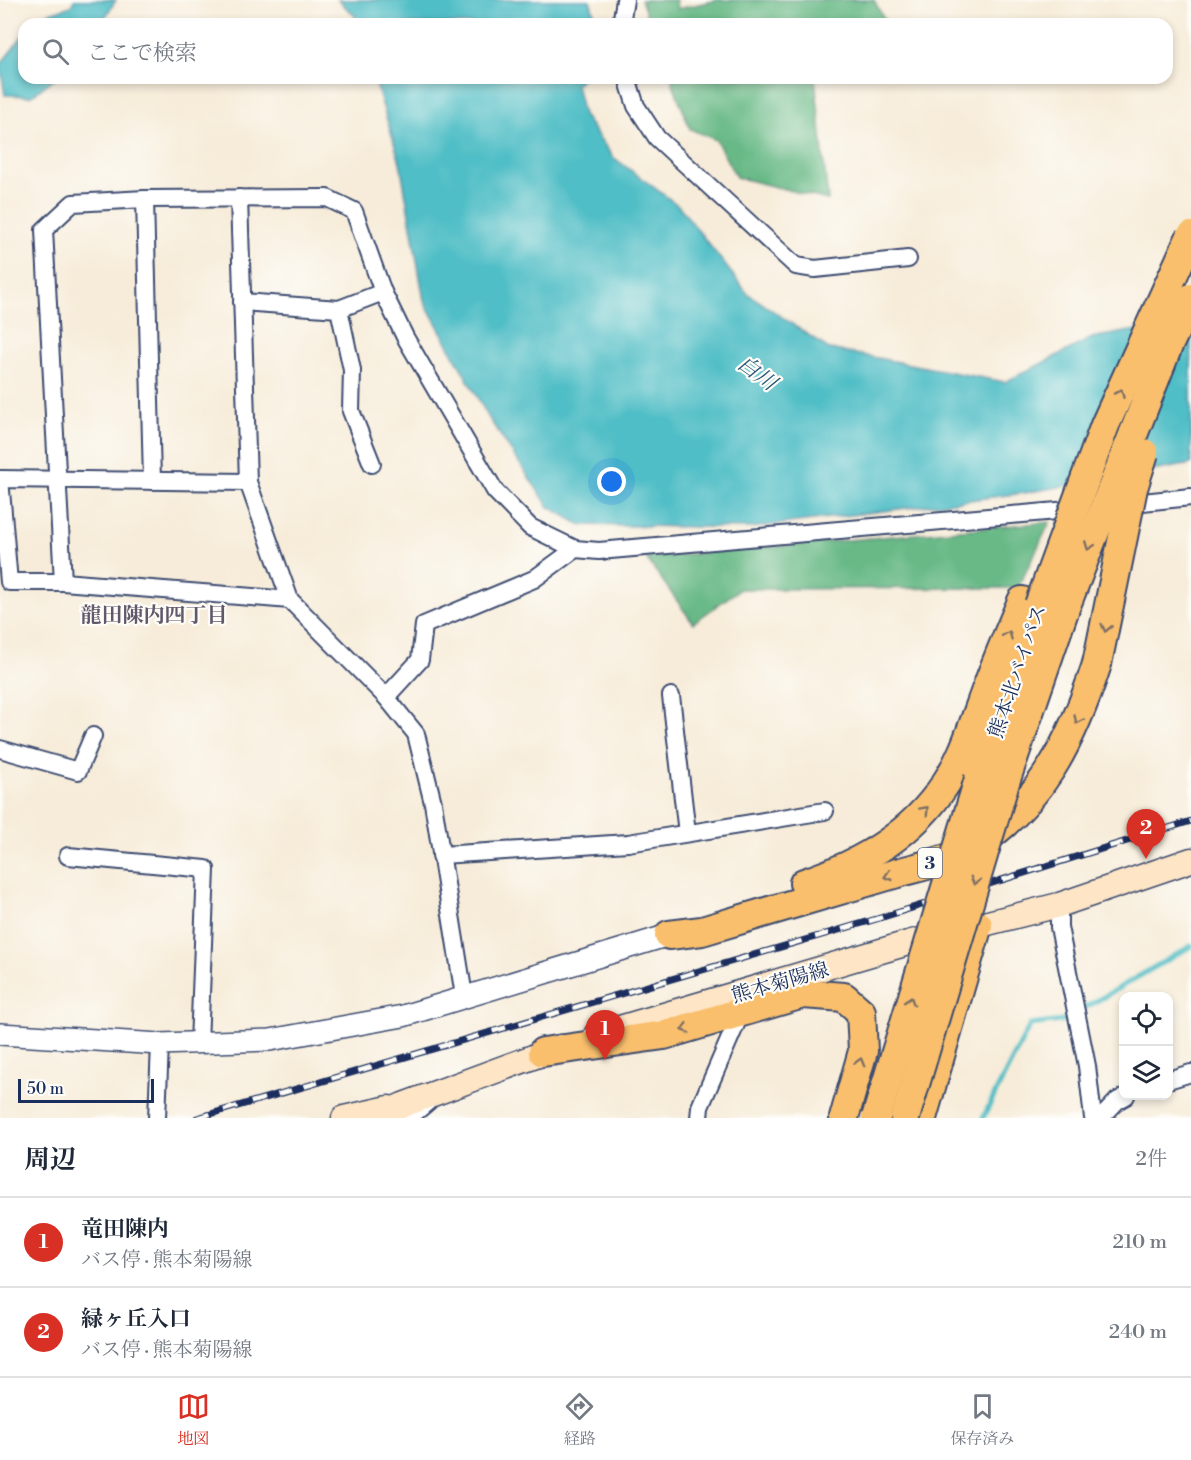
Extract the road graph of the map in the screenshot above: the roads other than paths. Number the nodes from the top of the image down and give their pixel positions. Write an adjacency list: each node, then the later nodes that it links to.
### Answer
1 (625, 0): 2 (street)
2 (622, 18)
3 (629, 84): 7 (street)
4 (239, 198): 5 (street); 8 (street); 10 (street)
5 (145, 199): 14 (street); 15 (street)
6 (1191, 236): 21 (highway, 熊本北バイパス / 3, one-way to 6, bridge)
7 (908, 259)
8 (383, 292): 11 (street); 18 (street)
9 (1191, 298): 12 (highway, 熊本北バイパス / 3, bridge)
10 (242, 302): 11 (street); 16 (street)
11 (339, 309): 13 (street)
12 (1168, 346): 21 (highway, 熊本北バイパス / 3, one-way to 21, bridge); 34 (highway, 3, one-way to 34, bridge)
13 (372, 464)
14 (58, 480): 15 (street); 19 (street); 19 (street)
15 (152, 481): 16 (street)
16 (248, 482): 20 (street)
17 (1191, 496): 18 (street)
18 (575, 549): 23 (street)
19 (63, 582): 20 (street)
20 (290, 600): 23 (street)
21 (1042, 605): 26 (highway, 熊本北バイパス / 3); 34 (highway, 3, one-way to 21)
22 (670, 696): 28 (street)
23 (386, 697): 29 (street)
24 (93, 736): 25 (street)
25 (0, 749)
26 (992, 782): 50 (highway, 熊本北バイパス / 3, one-way to 26, bridge); 51 (highway, 熊本北バイパス / 3, one-way to 51, bridge)
27 (825, 811): 28 (street)
28 (687, 834): 29 (street)
29 (441, 855): 35 (street)
30 (68, 856): 39 (street)
31 (1191, 860): 32 (main road, 熊本菊陽線)
32 (1059, 905): 33 (main road, 熊本菊陽線); 53 (street)
33 (978, 925): 36 (main road, 熊本菊陽線); 52 (highway)
34 (669, 935): 35 (street)
35 (464, 996): 39 (street)
36 (745, 1002): 40 (highway); 48 (street); 49 (highway, one-way to 36)
37 (0, 1034): 38 (street)
38 (160, 1044): 39 (street); 45 (street)
39 (200, 1044)
40 (543, 1052): 44 (main road)
41 (1191, 1073): 42 (street)
42 (1173, 1078)
43 (1119, 1100): 54 (street)
44 (406, 1111): 46 (main road); 47 (main road)
45 (157, 1118)
46 (344, 1118)
47 (375, 1118)
48 (699, 1118)
49 (844, 1118)
50 (876, 1118)
51 (905, 1118)
52 (922, 1118)
53 (1093, 1118)
54 (1101, 1118)

